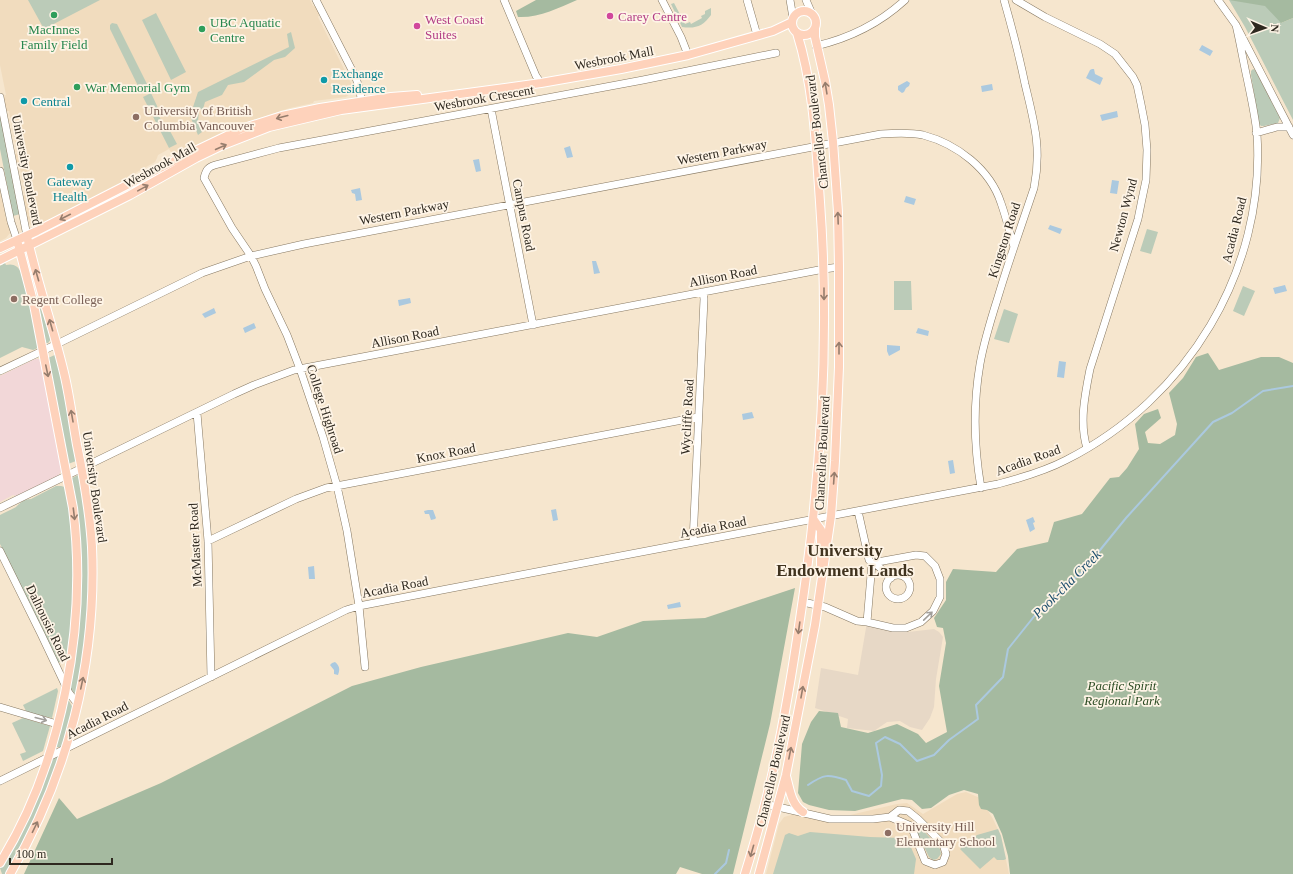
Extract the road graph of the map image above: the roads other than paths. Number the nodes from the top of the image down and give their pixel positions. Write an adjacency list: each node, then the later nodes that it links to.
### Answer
1 (316, 0): 23 (street)
2 (504, 0): 21 (street)
3 (662, 0): 18 (street)
4 (747, 0): 15 (street)
5 (790, 0): 13 (street, Chancellor Boulevard)
6 (806, 0): 11 (street)
7 (905, 0): 16 (street)
8 (1004, 0): 36 (street, Kingston Road)
9 (1016, 0): 51 (street, Newton Wynd)
10 (1218, 0): 12 (street)
11 (812, 14): 13 (main road); 14 (main road)
12 (1236, 24): 19 (street); 20 (street, Acadia Road)
13 (794, 26): 14 (main road); 15 (main road, Wesbrook Mall); 29 (main road, Chancellor Boulevard)
14 (815, 29): 16 (main road, Chancellor Boulevard)
15 (757, 35): 18 (main road, Wesbrook Mall)
16 (816, 46): 28 (main road, Chancellor Boulevard, one-way to 16)
17 (776, 53): 24 (street, Wesbrook Crescent)
18 (688, 55): 21 (main road, Wesbrook Mall)
19 (1256, 63): 20 (street); 25 (street)
20 (1246, 72): 26 (street, Acadia Road)
21 (541, 83): 23 (main road, Wesbrook Mall)
22 (0, 97): 33 (street, University Boulevard)
23 (362, 104): 33 (main road, Wesbrook Mall, one-way to 33); 35 (main road, Wesbrook Mall, one-way to 23)
24 (491, 109): 31 (street, Wesbrook Crescent); 32 (street, Campus Road)
25 (1288, 127): 26 (street); 27 (street)
26 (1256, 133): 51 (street, Acadia Road)
27 (1293, 135)
28 (833, 142): 29 (street, Western Parkway); 36 (street, Western Parkway); 41 (main road, Chancellor Boulevard, one-way to 28)
29 (816, 146): 32 (street, Western Parkway); 42 (main road, Chancellor Boulevard)
30 (0, 171): 34 (street, University Boulevard)
31 (204, 178): 39 (street, College Highroad)
32 (509, 205): 39 (street, Western Parkway); 44 (street, Campus Road)
33 (27, 236): 34 (main road, Wesbrook Mall); 35 (main road, University Boulevard)
34 (17, 240): 37 (main road, Wesbrook Mall); 38 (main road, University Boulevard)
35 (29, 245): 38 (main road, Wesbrook Mall); 45 (main road, University Boulevard, one-way to 35)
36 (1014, 247): 55 (street, Kingston Road)
37 (0, 248)
38 (19, 250): 40 (main road, Wesbrook Mall); 46 (main road, University Boulevard)
39 (251, 256): 45 (street, Western Parkway); 47 (street, College Highroad)
40 (0, 260)
41 (840, 267): 42 (street, Allison Road); 58 (main road, Chancellor Boulevard, one-way to 41)
42 (824, 269): 43 (street, Allison Road); 59 (main road, Chancellor Boulevard, one-way to 59)
43 (703, 292): 44 (street, Allison Road); 50 (street, Wycliffe Road)
44 (533, 325): 47 (street, Allison Road)
45 (57, 344): 46 (street, Western Parkway); 52 (main road, University Boulevard, one-way to 45)
46 (43, 350): 48 (street, Western Parkway); 53 (main road, University Boulevard, one-way to 53)
47 (300, 369): 49 (street, Allison Road); 54 (street, College Highroad)
48 (0, 370)
49 (197, 413): 52 (street, Allison Road); 60 (street, McMaster Road)
50 (698, 417): 54 (street, Knox Road); 61 (street, Wycliffe Road)
51 (1087, 448): 55 (street, Acadia Road)
52 (82, 468): 53 (street, Allison Road); 73 (main road, University Boulevard, one-way to 52)
53 (67, 475): 56 (street, Allison Road); 72 (main road, University Boulevard, one-way to 72)
54 (337, 486): 60 (street, Knox Road); 67 (street, College Highroad)
55 (981, 488): 57 (street, Acadia Road)
56 (0, 508)
57 (858, 511): 58 (street, Acadia Road); 63 (street)
58 (831, 516): 59 (street, Acadia Road); 65 (main road, Chancellor Boulevard)
59 (814, 520): 61 (street, Acadia Road); 65 (main road); 66 (main road, Chancellor Boulevard)
60 (208, 541): 71 (street, McMaster Road)
61 (693, 542): 67 (street, Acadia Road)
62 (0, 551): 72 (street, Dalhousie Road)
63 (872, 563): 64 (street); 69 (street); 69 (street, one-way to 63)
64 (891, 578)
65 (822, 582): 68 (main road, Chancellor Boulevard)
66 (803, 602): 68 (street); 80 (main road, Chancellor Boulevard, one-way to 80)
67 (359, 606): 70 (street, College Highroad); 71 (street, Acadia Road)
68 (818, 606): 69 (street); 78 (main road, Chancellor Boulevard, one-way to 68)
69 (866, 622)
70 (365, 667)
71 (211, 677): 76 (street, Acadia Road)
72 (66, 688): 73 (street, Dalhousie Road); 75 (main road, University Boulevard)
73 (78, 703): 76 (main road, University Boulevard)
74 (0, 707): 75 (street, one-way to 75)
75 (57, 724): 77 (main road, University Boulevard)
76 (66, 748): 77 (street, Acadia Road); 87 (main road, University Boulevard, one-way to 76)
77 (48, 757): 79 (street, Acadia Road); 86 (main road, University Boulevard)
78 (786, 776): 81 (main road, Chancellor Boulevard); 82 (main road)
79 (0, 781)
80 (765, 804): 81 (street); 88 (main road, Chancellor Boulevard, one-way to 88)
81 (778, 807): 82 (street); 89 (main road, Chancellor Boulevard)
82 (803, 812): 83 (street)
83 (890, 817): 84 (street); 85 (street)
84 (918, 819): 85 (street); 85 (street)
85 (911, 826)
86 (0, 863)
87 (10, 874)
88 (745, 874)
89 (759, 874)

